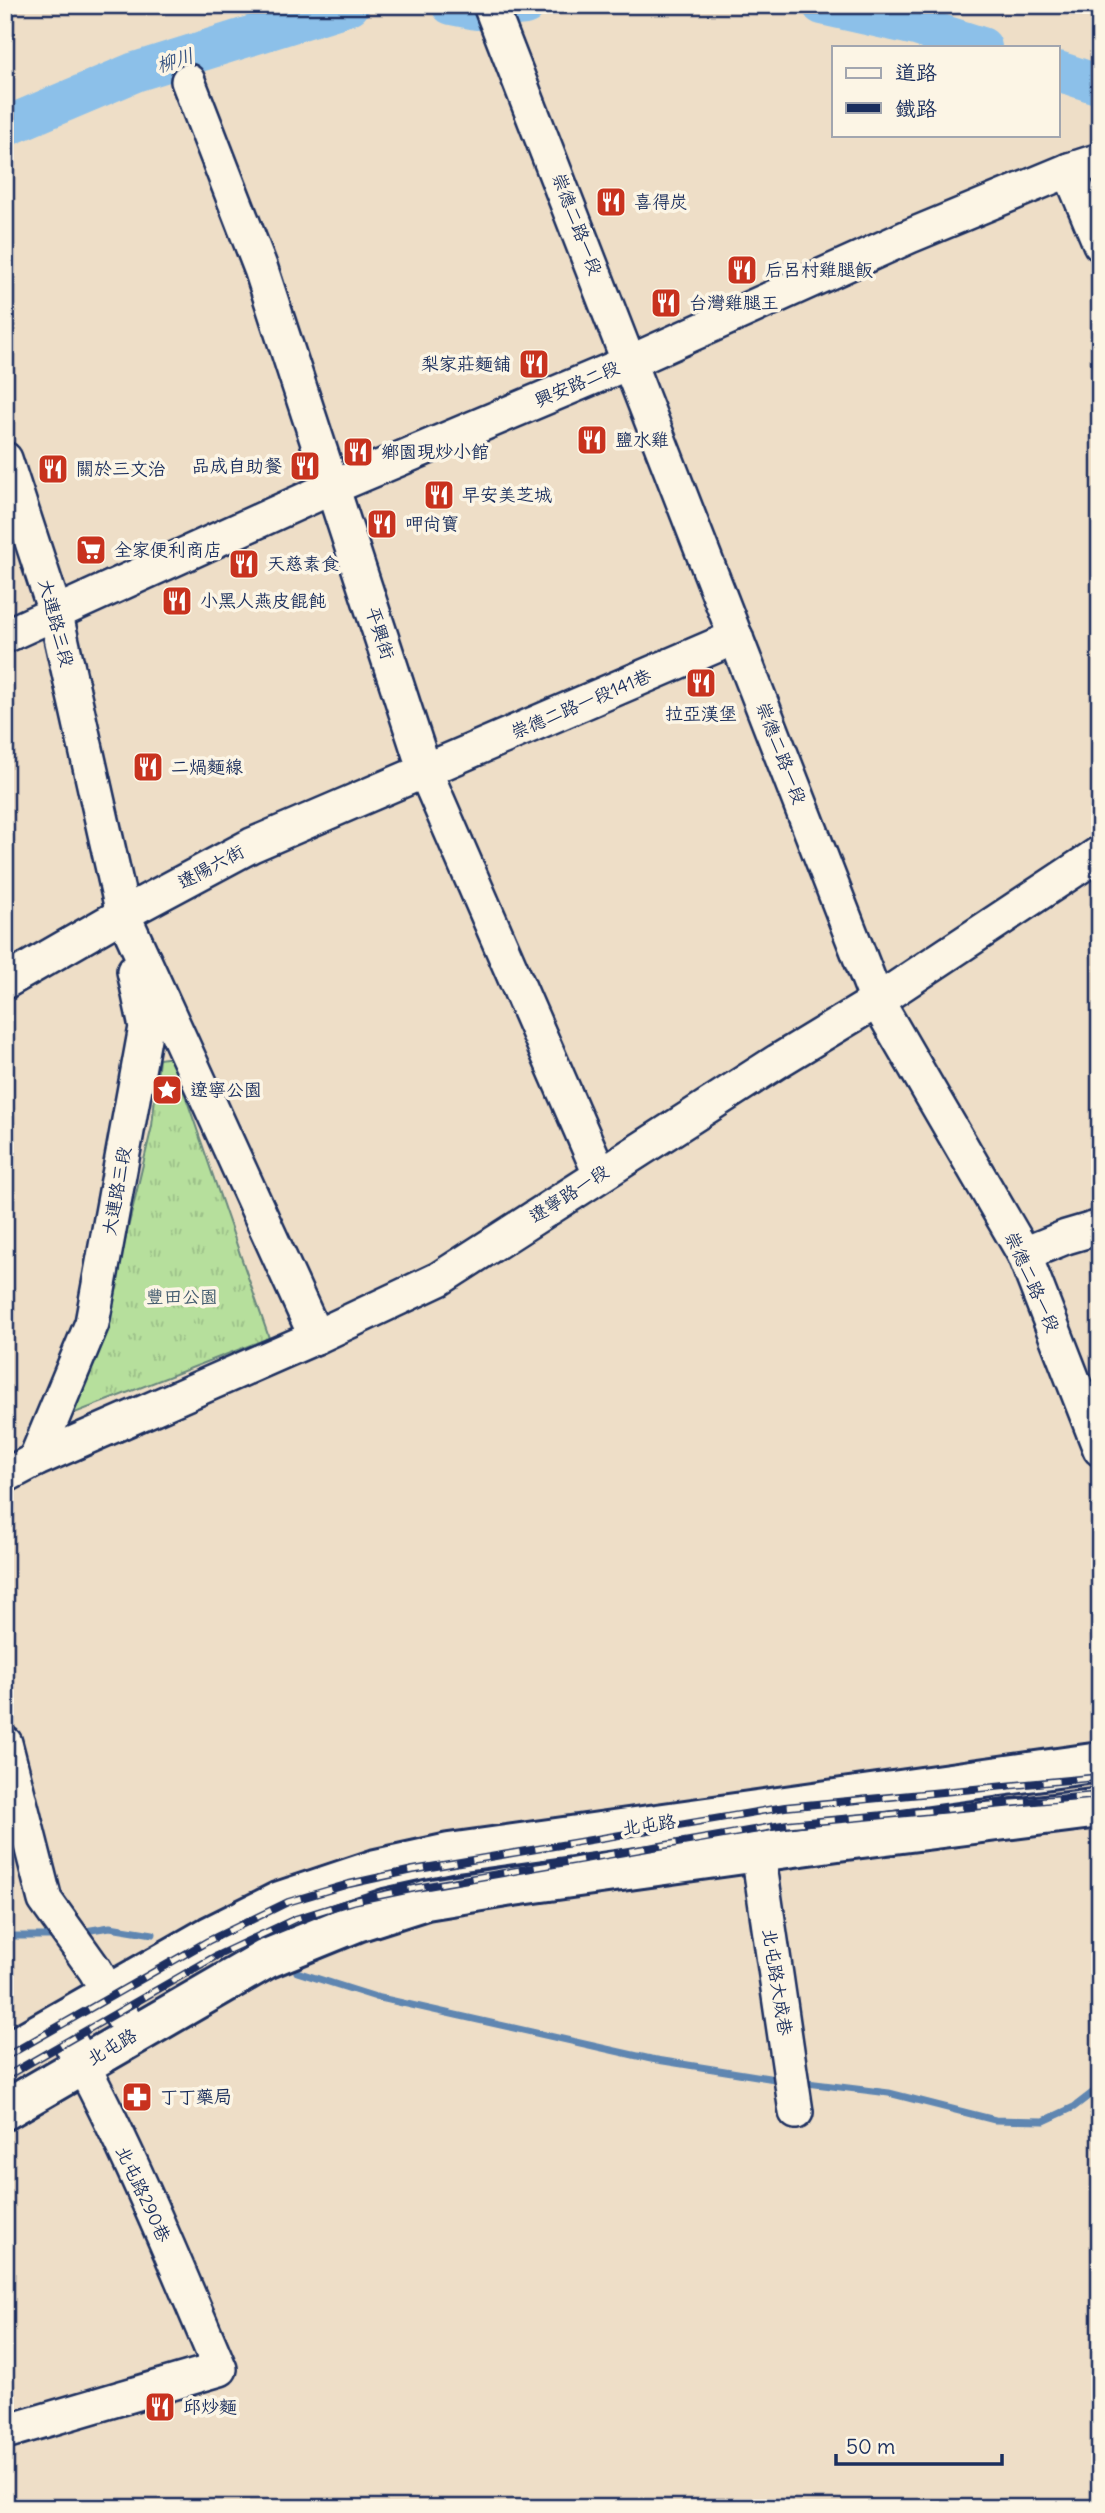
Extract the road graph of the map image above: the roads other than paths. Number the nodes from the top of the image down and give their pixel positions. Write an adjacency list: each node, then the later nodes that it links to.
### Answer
1 (491, 5): 5 (street, 崇德二路一段)
2 (188, 81): 7 (street, 平興街)
3 (1084, 165): 4 (street); 5 (street, 興安路二段)
4 (1100, 244)
5 (630, 362): 7 (street, 興安路二段); 10 (street, 崇德二路一段)
6 (5, 459): 8 (street, 大連路三段)
7 (333, 487): 8 (street, 興安路二段); 11 (street, 平興街)
8 (56, 615): 9 (street, 興安路二段); 13 (street, 大連路三段)
9 (5, 636)
10 (736, 637): 11 (street, 崇德二路一段141巷); 15 (street, 崇德二路一段)
11 (425, 771): 13 (street, 遼陽六街); 16 (street, 平興街)
12 (1100, 853): 15 (street, 遼寧路一段)
13 (123, 914): 14 (street, 遼陽六街); 19 (street, 大連路三段); 21 (street, 大連路三段)
14 (5, 982)
15 (877, 1001): 16 (street, 遼寧路一段); 18 (street, 崇德二路一段)
16 (600, 1174): 19 (street, 遼寧路一段)
17 (1100, 1227): 18 (street)
18 (1024, 1254): 20 (street, 崇德二路一段)
19 (316, 1337): 21 (street, 遼寧路一段)
20 (1100, 1449)
21 (34, 1460): 22 (street, 遼寧路一段)
22 (5, 1476)
23 (5, 1743): 27 (street)
24 (1100, 1762): 27 (main road, 北屯路)
25 (1100, 1808): 26 (main road)
26 (758, 1852): 29 (main road, 北屯路); 32 (street, 北屯路大成巷)
27 (108, 1994): 28 (main road); 29 (street)
28 (59, 2022): 30 (main road); 31 (street, 北屯路290巷)
29 (133, 2035): 31 (main road, 北屯路)
30 (5, 2053)
31 (83, 2064): 33 (main road, 北屯路); 34 (street, 北屯路290巷)
32 (795, 2105)
33 (5, 2110)
34 (5, 2432)

